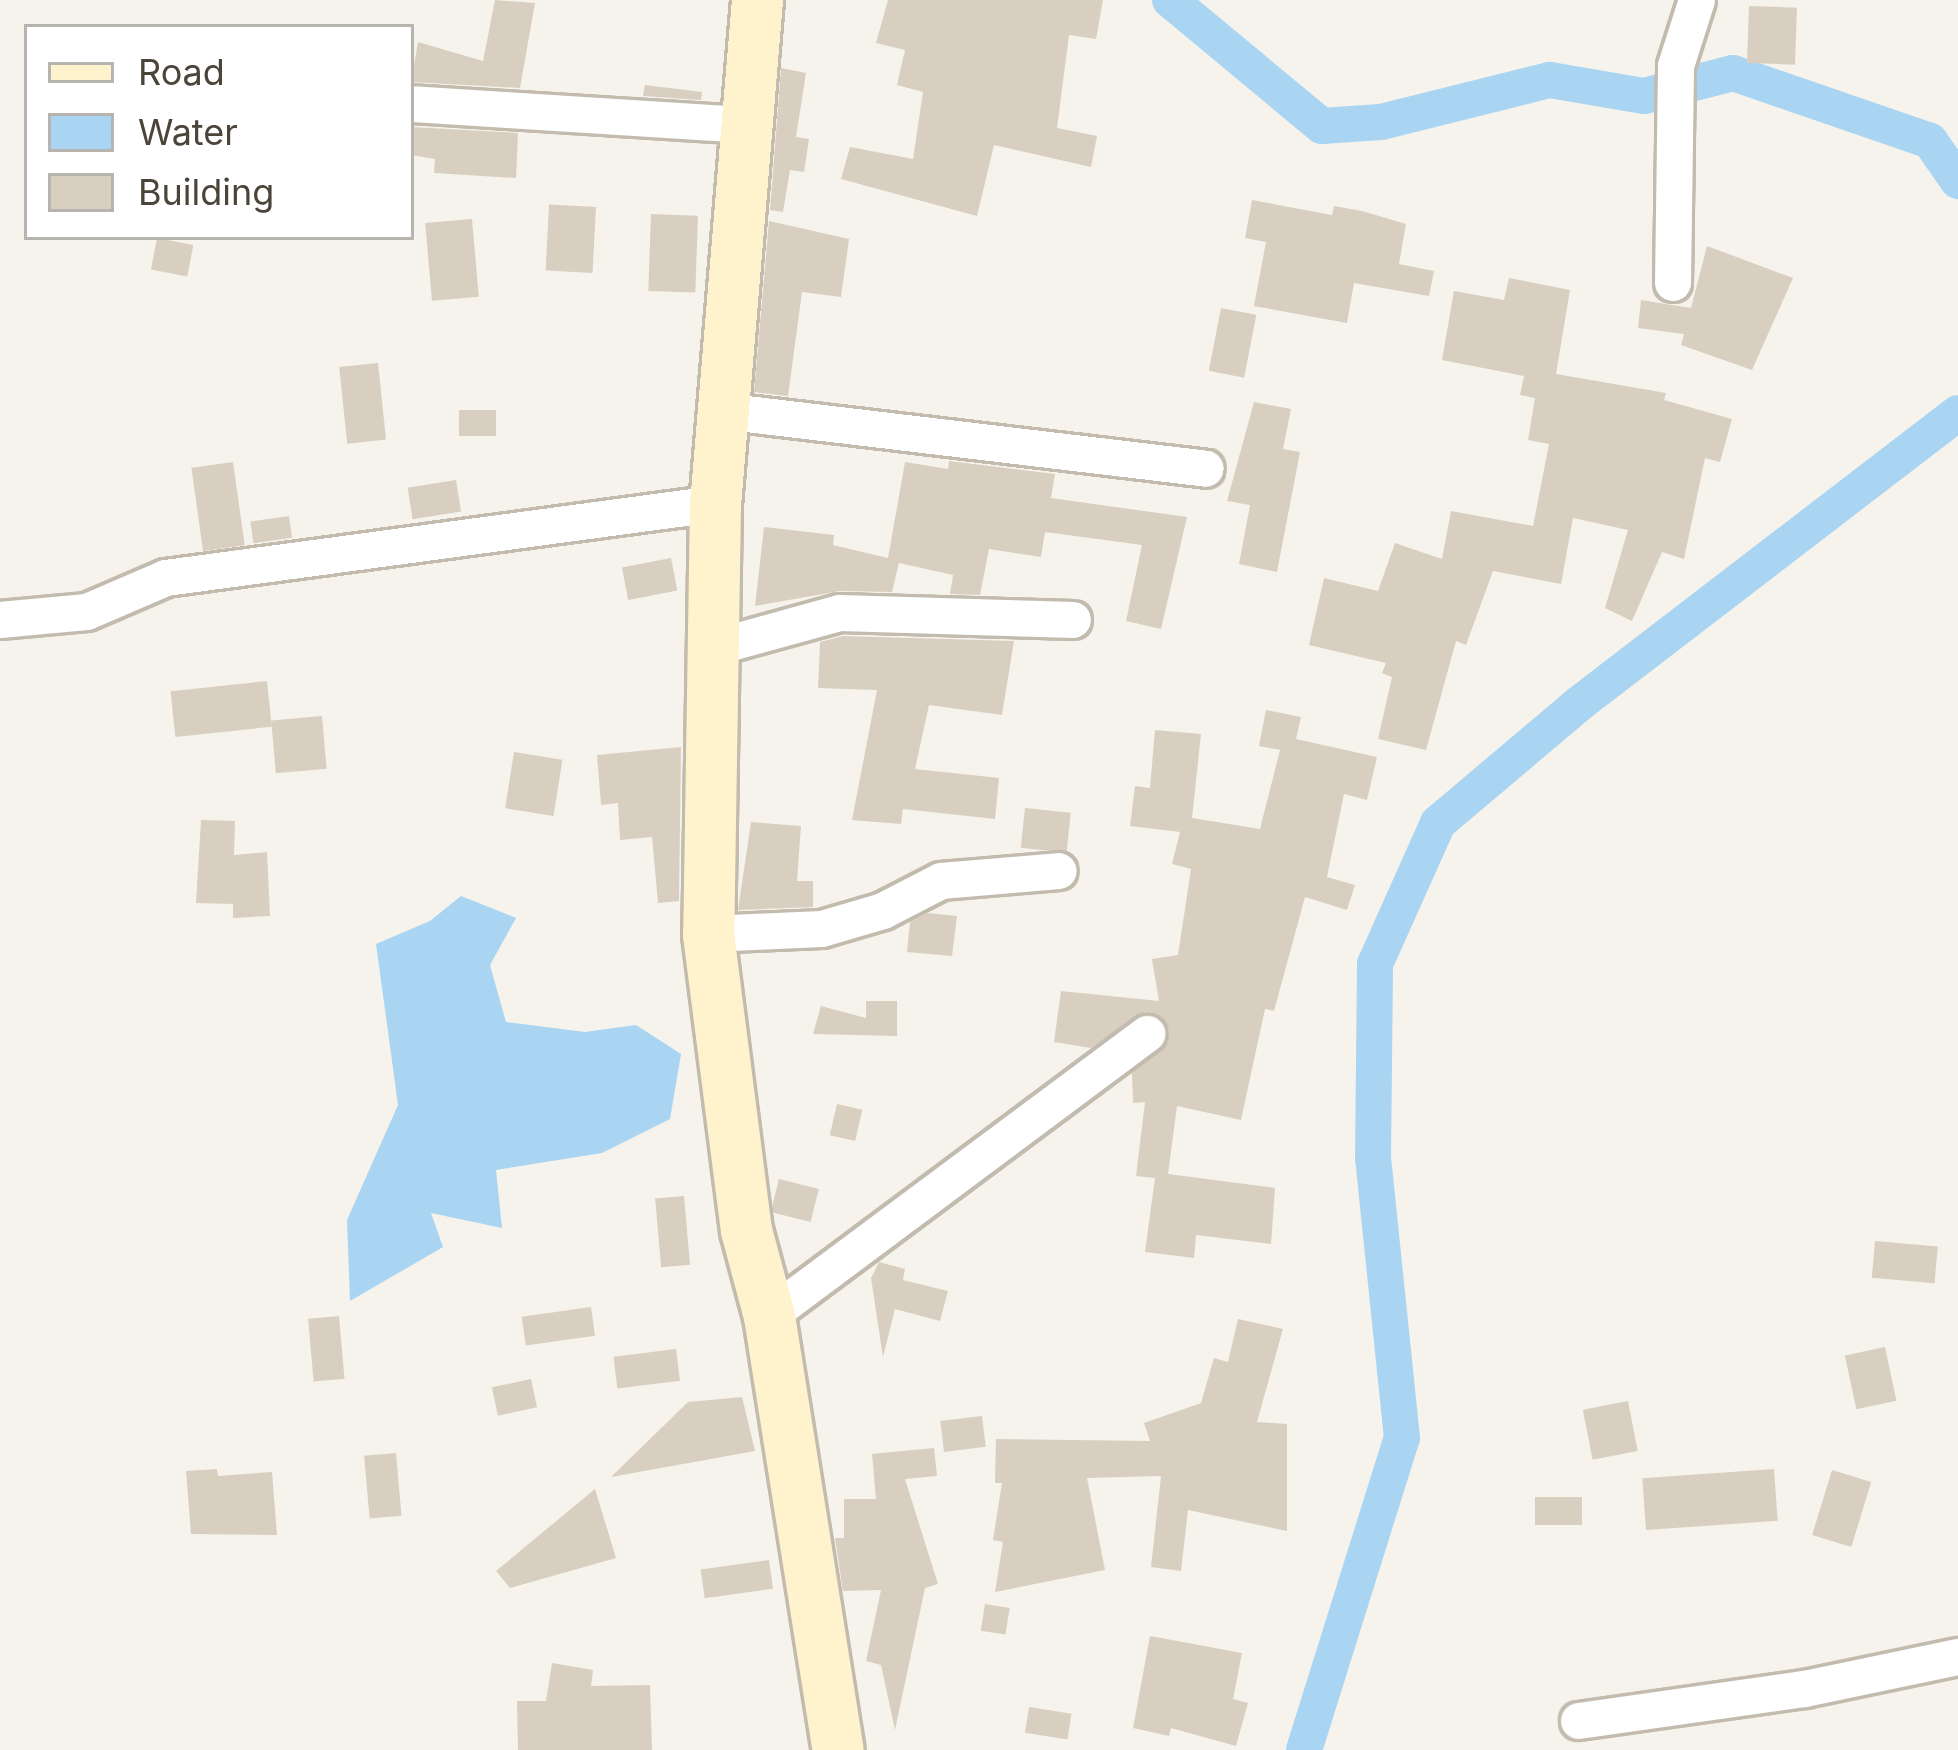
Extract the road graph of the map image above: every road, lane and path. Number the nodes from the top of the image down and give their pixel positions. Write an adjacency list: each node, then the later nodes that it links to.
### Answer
1 (757, 0): 4 (street)
2 (1696, 0): 5 (street)
3 (414, 104): 4 (street)
4 (744, 125): 6 (street)
5 (1673, 283)
6 (722, 411): 7 (street); 8 (street)
7 (1206, 469)
8 (715, 504): 9 (street); 11 (street)
9 (0, 620)
10 (1073, 620): 11 (street)
11 (713, 648): 13 (street)
12 (1059, 871): 13 (street)
13 (708, 934): 15 (street)
14 (1148, 1034): 15 (street)
15 (769, 1316): 18 (street)
16 (1958, 1657): 17 (street)
17 (1579, 1721)
18 (838, 1750)

